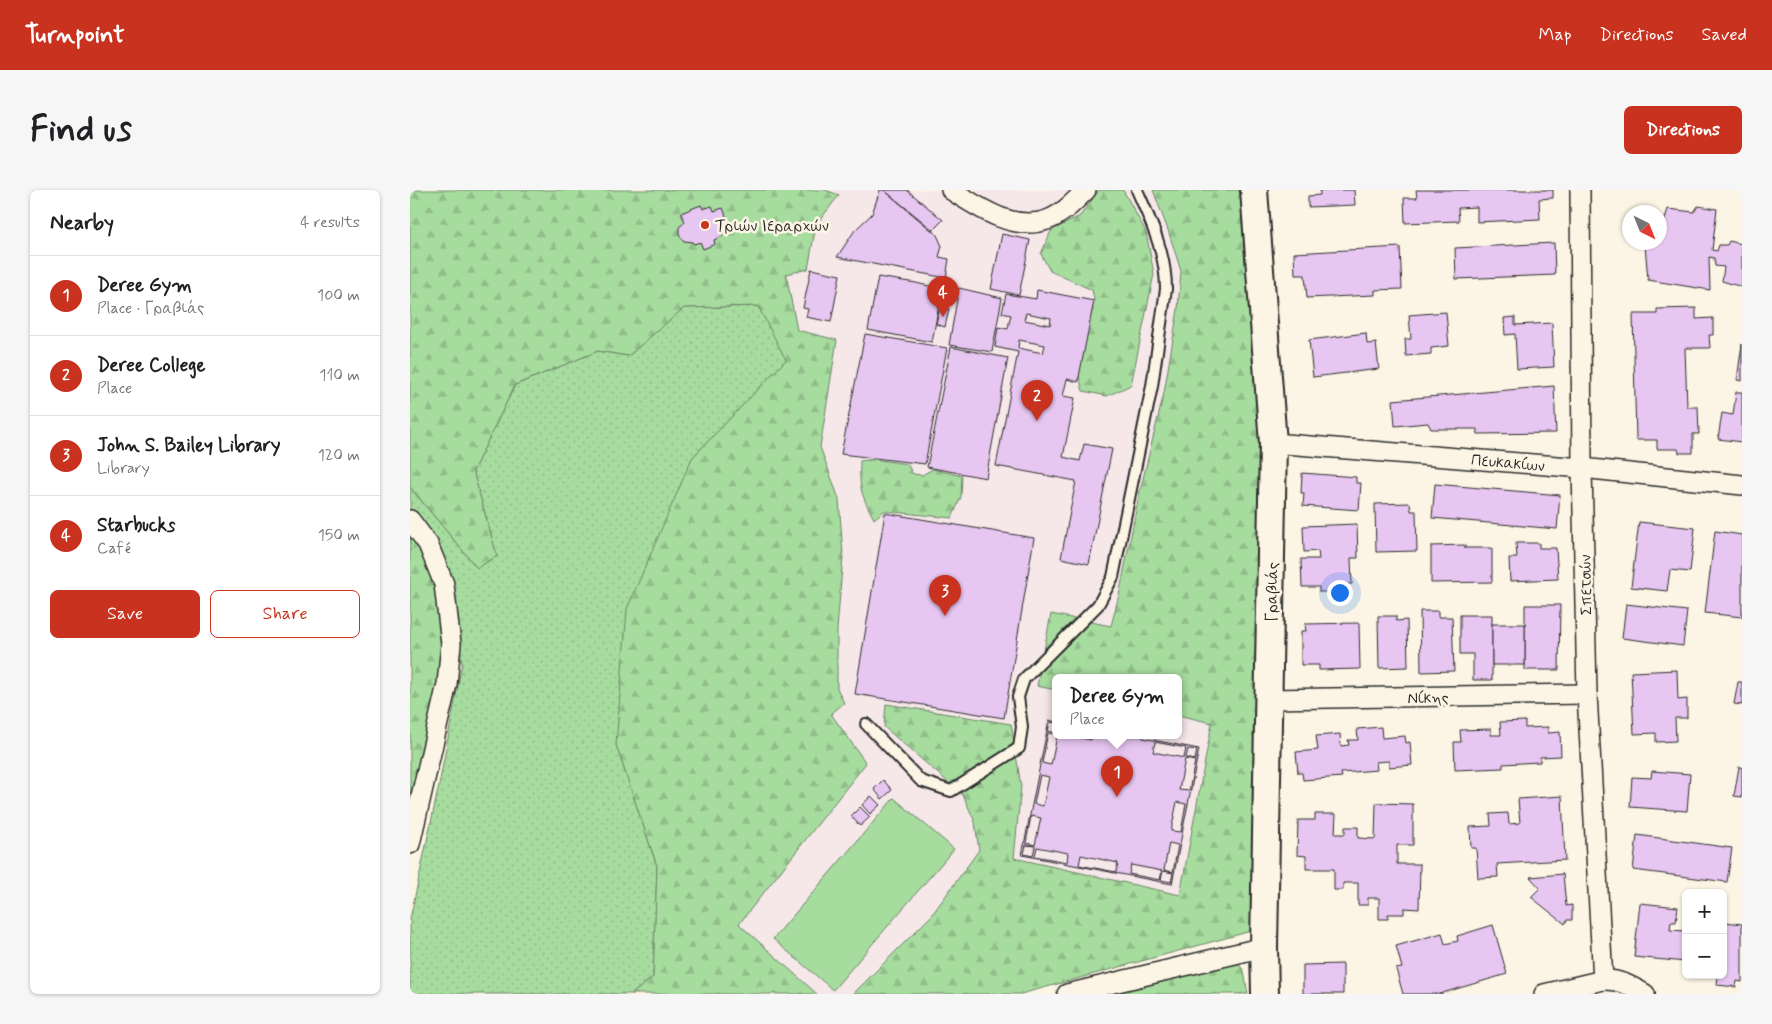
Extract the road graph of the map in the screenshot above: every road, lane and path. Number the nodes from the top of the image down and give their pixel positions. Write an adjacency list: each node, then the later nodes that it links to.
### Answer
1 (951, 190): 2 (street)
2 (1086, 190)
3 (1137, 190): 12 (lane)
4 (1254, 190): 6 (street, Γραβιάς)
5 (1580, 190): 7 (street, Σπετσών)
6 (1273, 443): 7 (street, Πευκακίων); 11 (street, Γραβιάς)
7 (1582, 468): 8 (street, Πευκακίων); 10 (street, Σπετσών)
8 (1742, 485)
9 (410, 520): 13 (street)
10 (1587, 694): 11 (street, Νίκης); 15 (street, Σπετσών)
11 (1269, 699): 14 (street, Γραβιάς)
12 (866, 724)
13 (410, 844)
14 (1264, 947): 16 (street); 17 (street, Γραβιάς)
15 (1603, 980): 18 (street); 19 (street)
16 (1067, 994)
17 (1265, 994)
18 (1544, 994)
19 (1645, 994)

